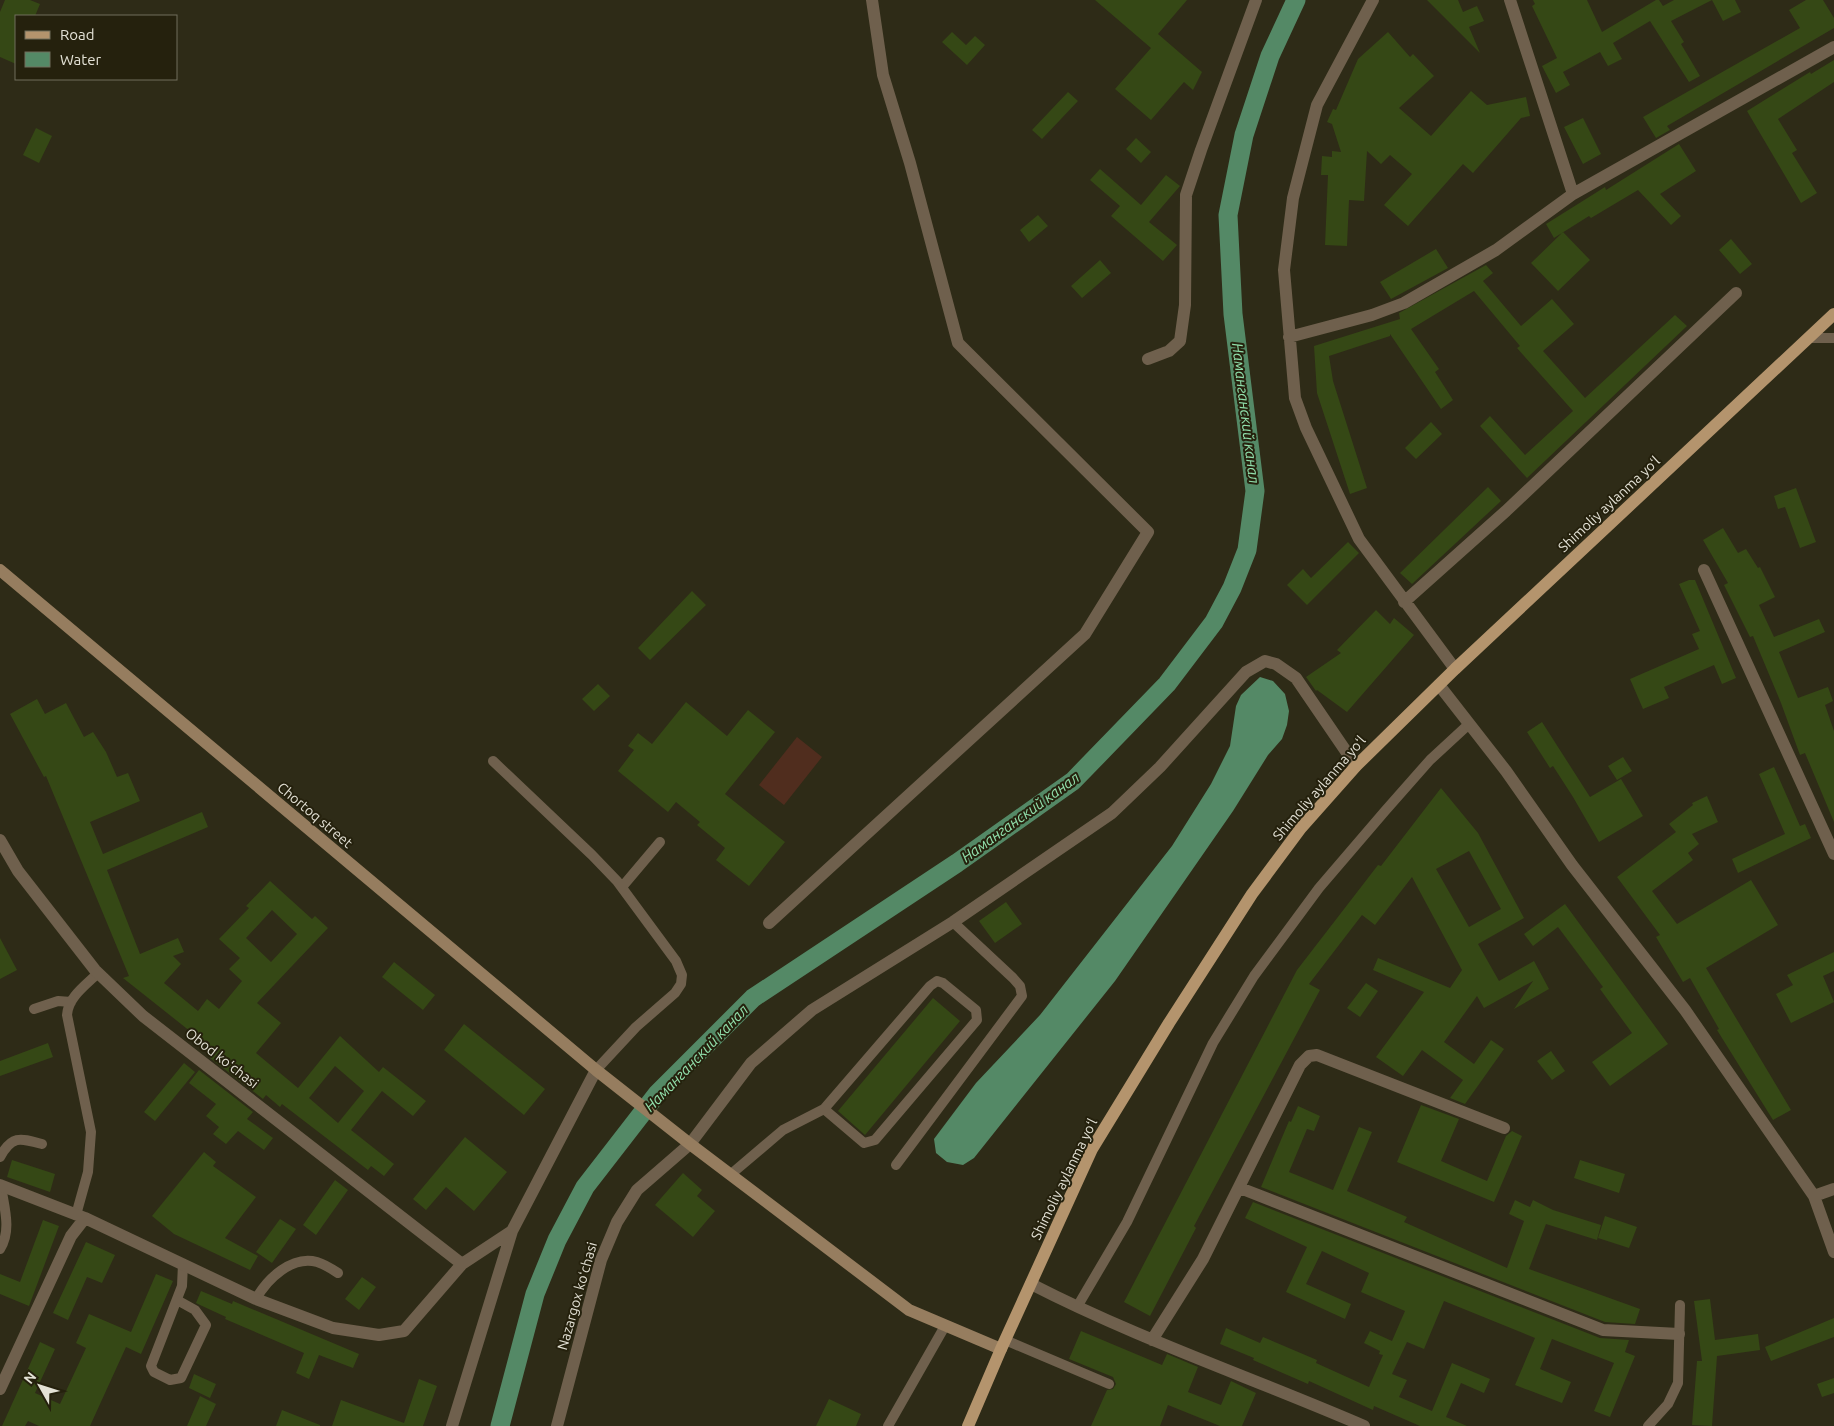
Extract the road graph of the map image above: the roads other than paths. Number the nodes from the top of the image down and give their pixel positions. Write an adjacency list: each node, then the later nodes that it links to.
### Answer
1 (872, 0): 26 (street)
2 (1256, 0): 12 (street)
3 (1373, 0): 9 (street)
4 (1510, 0): 6 (street)
5 (1834, 47): 6 (street)
6 (1573, 194): 9 (street)
7 (1736, 294): 15 (street)
8 (1834, 314): 10 (main road, Shimoliy aylanma yoʻl)
9 (1289, 337): 15 (street)
10 (1808, 338): 11 (lane); 16 (main road, Shimoliy aylanma yoʻl)
11 (1834, 338)
12 (1148, 359)
13 (0, 570): 30 (main road, Chortoq street)
14 (1704, 570): 23 (street)
15 (1404, 602): 16 (street)
16 (1455, 669): 17 (main road, Shimoliy aylanma yoʻl)
17 (1438, 685): 18 (street); 20 (main road, Shimoliy aylanma yoʻl)
18 (1469, 724): 41 (street); 53 (lane)
19 (493, 762): 24 (lane)
20 (1356, 766): 25 (street, Nazargox koʻchasi); 49 (main road, Shimoliy aylanma yoʻl)
21 (0, 840): 27 (street, Obod koʻchasi)
22 (660, 842): 24 (lane)
23 (1834, 854)
24 (622, 887): 30 (lane)
25 (953, 922): 33 (street, Nazargox koʻchasi); 36 (lane)
26 (768, 923)
27 (98, 973): 28 (lane); 47 (street, Obod koʻchasi)
28 (71, 1002): 29 (lane); 42 (lane)
29 (34, 1009)
30 (596, 1070): 33 (main road, Chortoq street); 43 (street)
31 (824, 1110): 31 (lane); 37 (lane)
32 (1504, 1128): 39 (street)
33 (686, 1140): 37 (main road, Chortoq street); 62 (street, Nazargox koʻchasi)
34 (42, 1144): 35 (lane)
35 (0, 1157)
36 (896, 1164)
37 (730, 1175): 54 (main road, Chortoq street)
38 (0, 1186): 42 (street); 44 (lane)
39 (1240, 1188): 55 (street); 56 (street)
40 (1834, 1189): 41 (street)
41 (1814, 1196): 45 (street)
42 (80, 1217): 46 (street); 58 (street)
43 (512, 1231): 47 (street); 61 (street)
44 (0, 1249)
45 (1834, 1252)
46 (183, 1264): 50 (street); 51 (lane)
47 (462, 1264): 50 (street)
48 (338, 1273): 50 (lane)
49 (1031, 1284): 53 (street); 57 (main road, Shimoliy aylanma yoʻl)
50 (256, 1298)
51 (177, 1300): 51 (lane)
52 (1680, 1305): 55 (lane)
53 (1077, 1308): 56 (street)
54 (945, 1326): 57 (main road, Chortoq street); 63 (lane)
55 (1679, 1334): 66 (lane)
56 (1152, 1340): 60 (street)
57 (1003, 1344): 59 (lane); 64 (main road, Shimoliy aylanma yoʻl)
58 (1, 1384)
59 (1109, 1384)
60 (1339, 1421): 65 (street)
61 (452, 1426)
62 (557, 1426)
63 (888, 1426)
64 (968, 1426)
65 (1364, 1426)
66 (1648, 1426)

